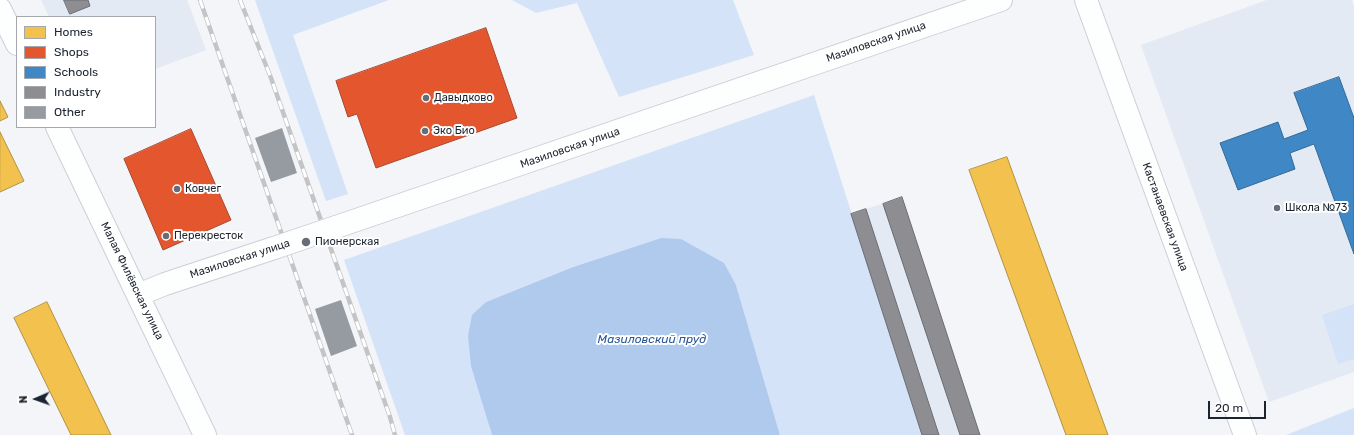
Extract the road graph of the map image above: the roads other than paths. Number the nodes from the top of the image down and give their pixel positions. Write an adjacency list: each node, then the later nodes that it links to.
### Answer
1 (1001, 0): 6 (street, Мазиловская улица, bridge)
2 (1086, 0): 8 (street, Кастанаевская улица)
3 (0, 9): 4 (street)
4 (16, 42)
5 (57, 128): 6 (street, Малая Филёвская улица)
6 (138, 295): 7 (street, Малая Филёвская улица)
7 (205, 435)
8 (1245, 435)

